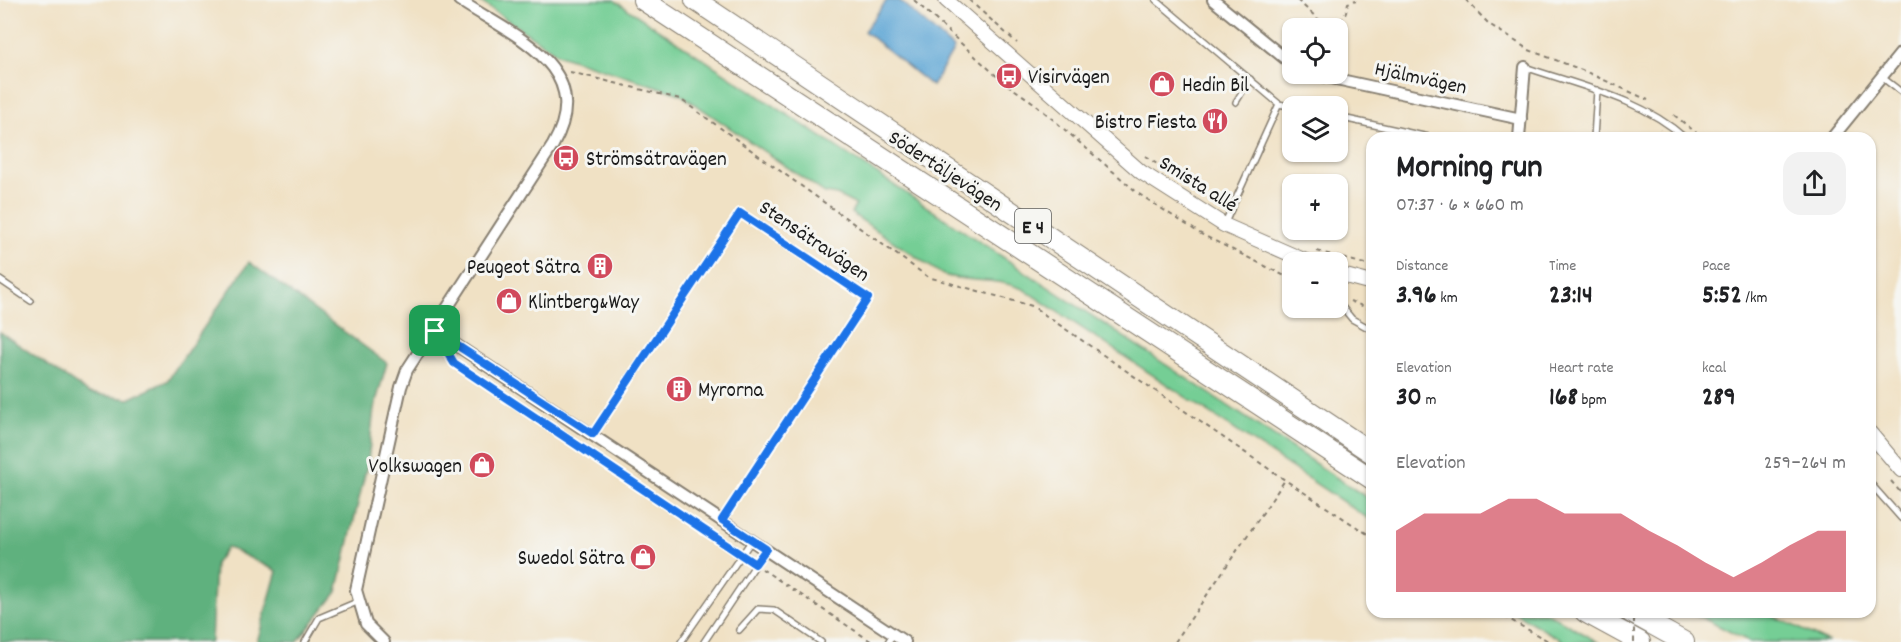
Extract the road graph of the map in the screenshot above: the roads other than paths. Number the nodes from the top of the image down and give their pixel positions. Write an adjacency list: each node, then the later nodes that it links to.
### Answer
1 (459, 0): 32 (street)
2 (643, 0): 37 (highway, Södertäljevägen / E 4)
3 (695, 0): 35 (highway, Södertäljevägen / E 4)
4 (946, 0): 24 (street, Smista allé)
5 (1156, 0): 11 (lane)
6 (1213, 0): 8 (street)
7 (1901, 53): 10 (street)
8 (1282, 56)
9 (1525, 67): 13 (lane); 18 (street)
10 (1883, 78): 14 (lane); 23 (street)
11 (1250, 79): 15 (lane); 16 (lane)
12 (1348, 82): 18 (street, Hjälmvägen)
13 (1597, 90): 21 (lane); 22 (lane)
14 (1901, 92)
15 (1236, 102)
16 (1280, 104): 24 (lane)
17 (1348, 119): 19 (lane)
18 (1521, 119): 20 (street)
19 (1406, 132)
20 (1520, 132)
21 (1594, 132)
22 (1677, 132)
23 (1837, 132)
24 (1224, 225): 25 (street, Smista allé)
25 (1300, 252)
26 (1348, 277): 28 (street)
27 (0, 280): 29 (lane)
28 (1366, 281)
29 (31, 301)
30 (1348, 315): 31 (lane)
31 (1366, 327)
32 (435, 331): 33 (street); 43 (street)
33 (593, 434): 40 (street); 40 (lane, Stensätravägen)
34 (1876, 441): 36 (street)
35 (1366, 449)
36 (1901, 470)
37 (1366, 475)
38 (1876, 490): 39 (lane)
39 (1901, 518)
40 (722, 520): 41 (street)
41 (752, 539): 42 (street); 50 (lane)
42 (766, 549): 47 (street); 51 (lane)
43 (357, 602): 48 (lane); 49 (street)
44 (1596, 618): 54 (highway)
45 (1642, 618): 55 (highway)
46 (739, 630): 52 (lane)
47 (891, 638): 53 (street)
48 (305, 642)
49 (384, 642)
50 (681, 642)
51 (704, 642)
52 (821, 642)
53 (905, 642)
54 (1640, 642)
55 (1684, 642)

